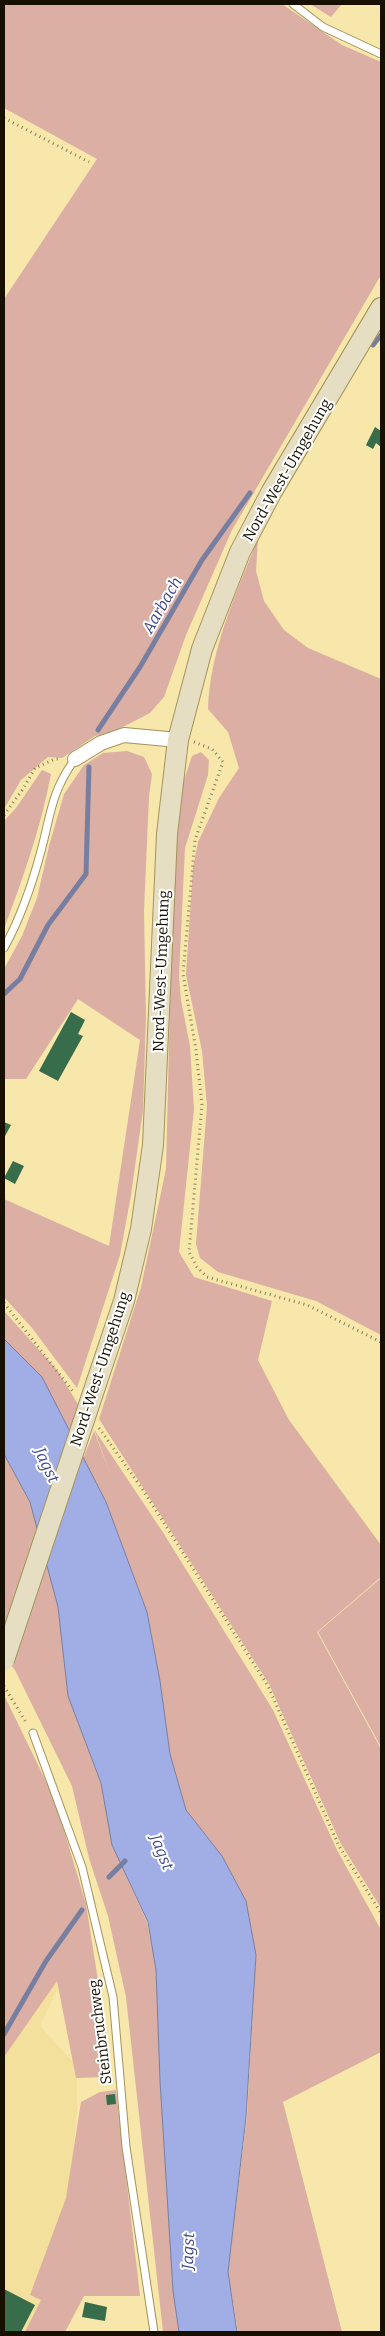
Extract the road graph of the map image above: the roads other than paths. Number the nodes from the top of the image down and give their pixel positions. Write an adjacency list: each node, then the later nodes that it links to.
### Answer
1 (293, 4): 2 (lane)
2 (381, 54)
3 (381, 308): 4 (main road, Nord-West-Umgehung)
4 (178, 740): 5 (street); 7 (main road, Nord-West-Umgehung, bridge)
5 (75, 759): 6 (lane)
6 (4, 948)
7 (4, 1660)
8 (33, 1733): 9 (lane, Steinbruchweg)
9 (154, 2332)

